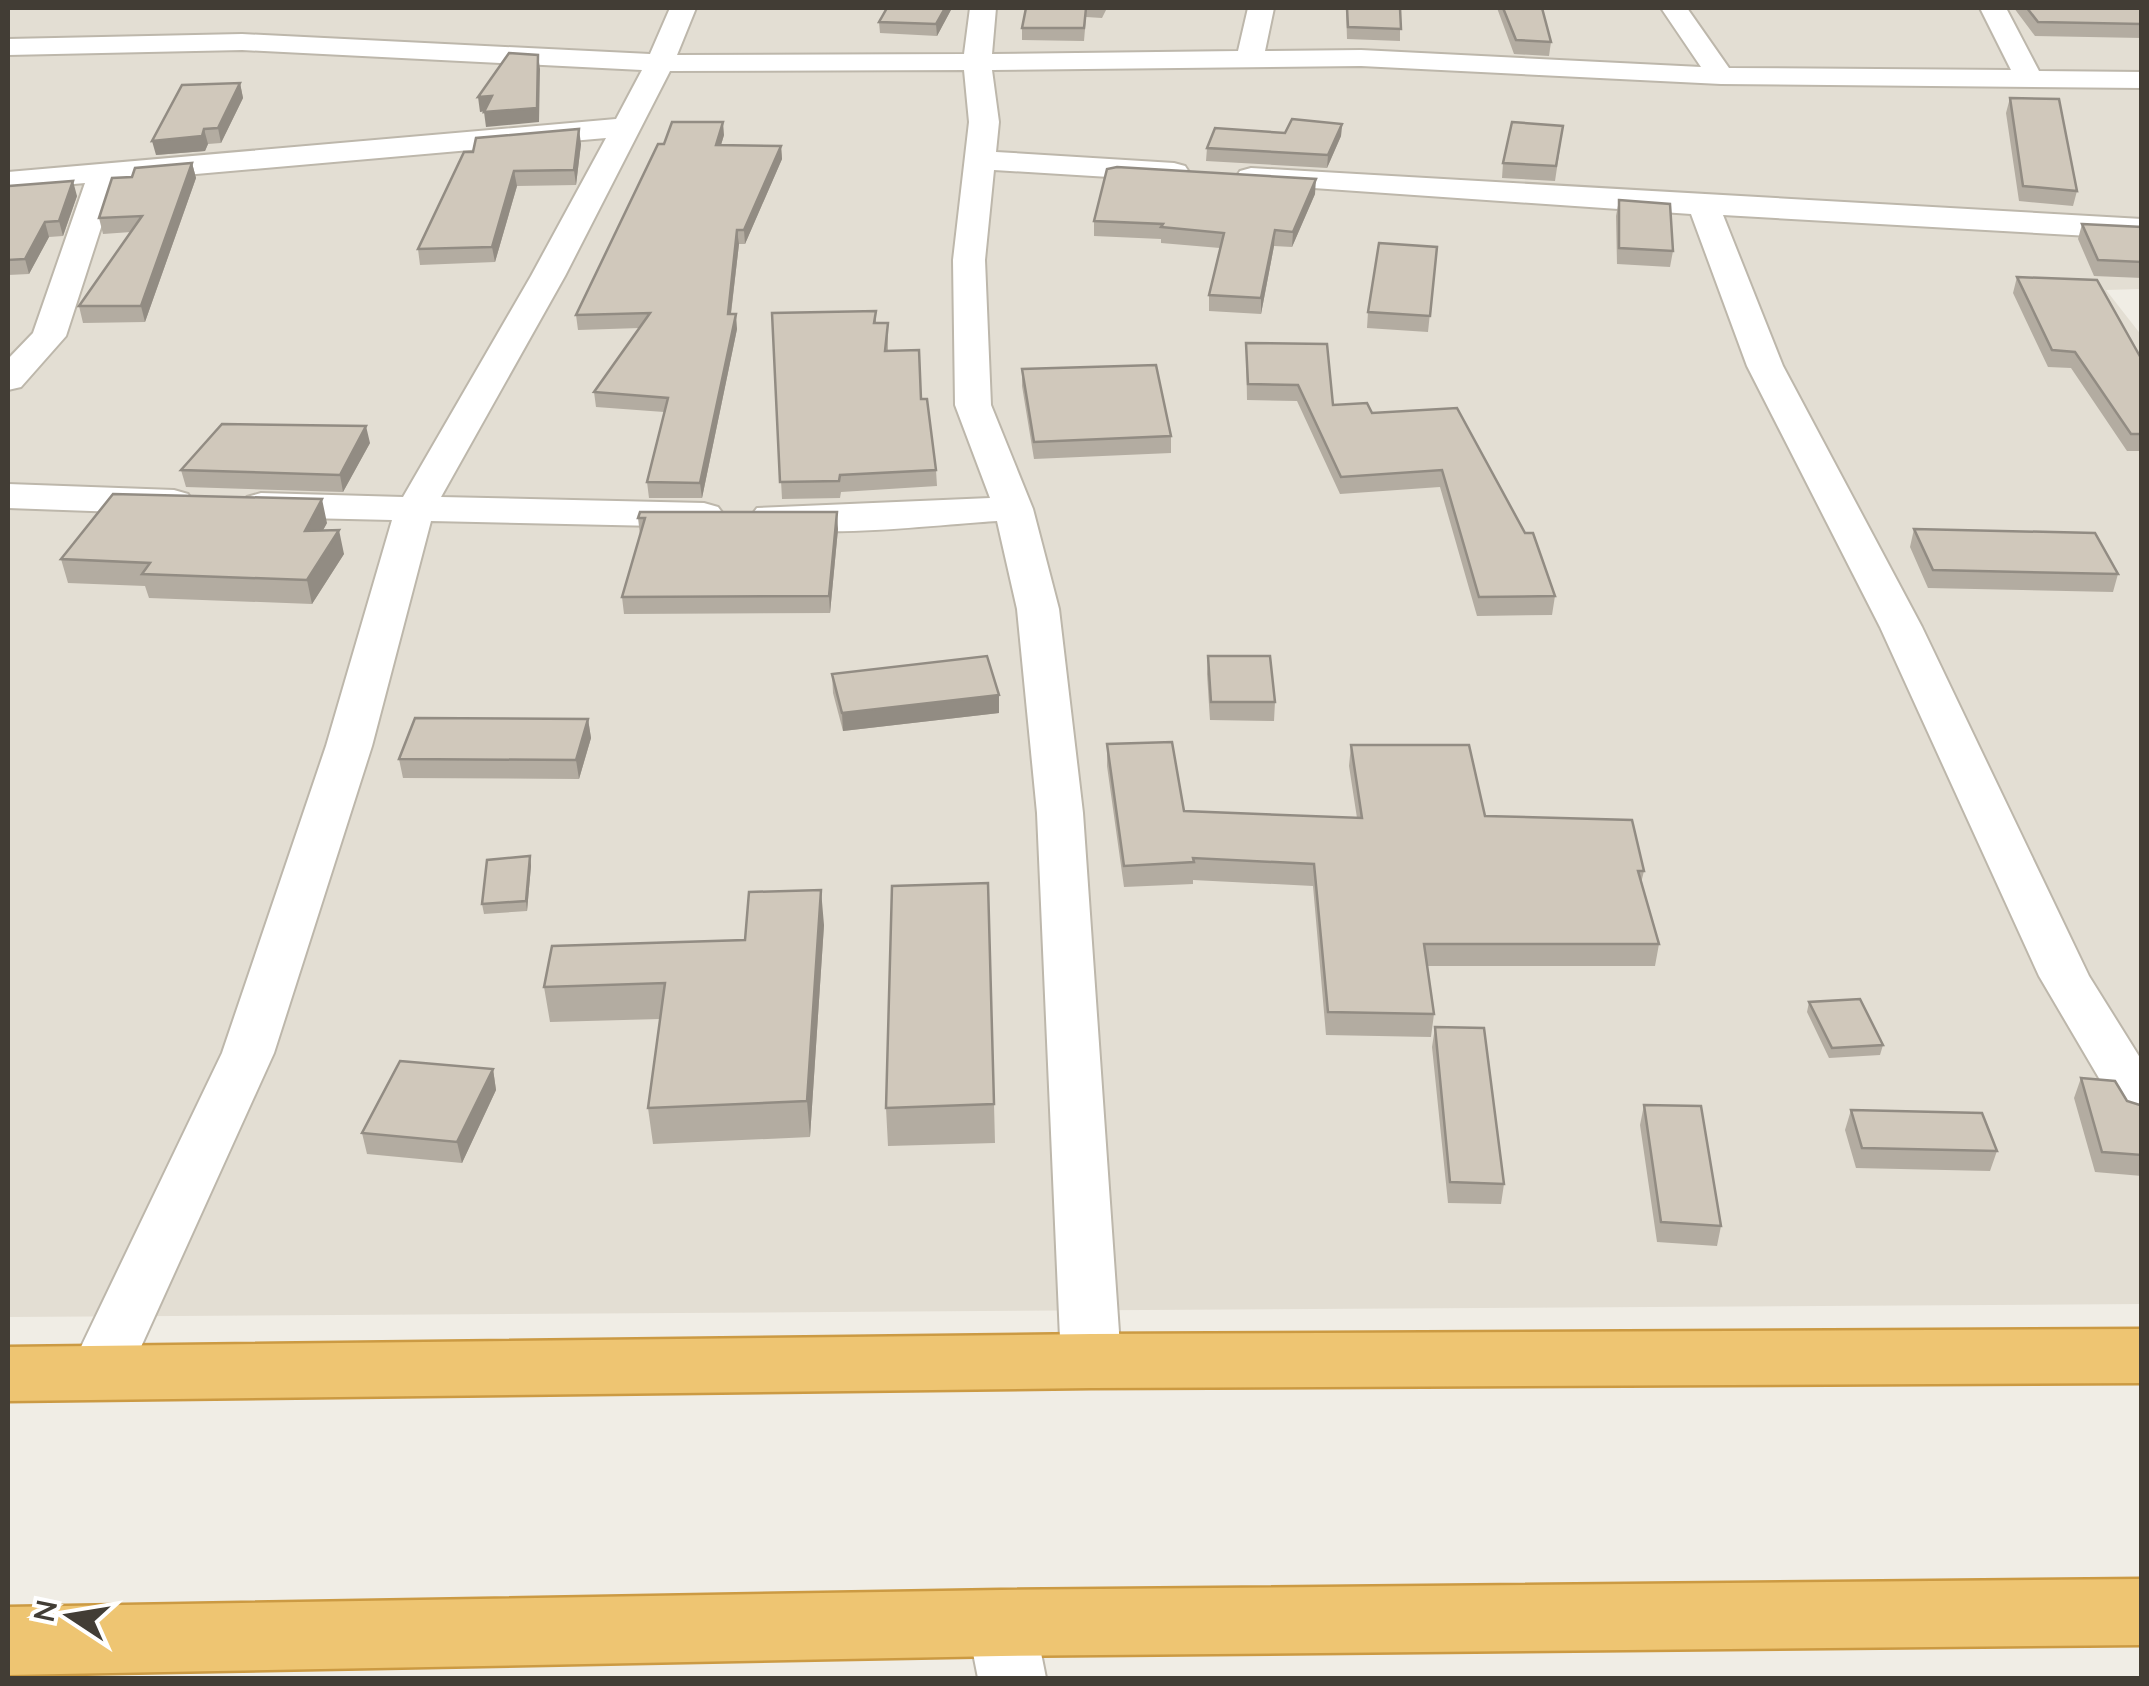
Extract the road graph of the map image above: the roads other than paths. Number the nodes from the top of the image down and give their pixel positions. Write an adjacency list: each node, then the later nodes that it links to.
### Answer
1 (683, 8): 9 (street)
2 (983, 8): 8 (street)
3 (1261, 8): 7 (street)
4 (1674, 8): 10 (street)
5 (1993, 8): 11 (street)
6 (8, 47): 9 (street)
7 (1250, 56): 8 (street); 10 (street)
8 (977, 62): 9 (street); 14 (street)
9 (660, 64): 13 (street)
10 (1721, 76): 11 (street)
11 (2030, 80): 12 (street)
12 (2142, 80)
13 (626, 127): 15 (street); 22 (street)
14 (980, 160): 17 (street); 21 (street)
15 (103, 174): 16 (street); 19 (street)
16 (8, 181)
17 (1703, 205): 18 (street); 23 (street)
18 (2142, 229)
19 (8, 379)
20 (8, 496): 22 (street)
21 (1014, 510): 22 (street); 25 (street)
22 (414, 511): 27 (street)
23 (2142, 1106)
24 (2142, 1356): 25 (highway)
25 (1091, 1360): 27 (highway)
26 (8, 1374): 27 (highway)
27 (99, 1374)
28 (2142, 1612): 30 (highway)
29 (8, 1641): 30 (highway)
30 (1006, 1651)

